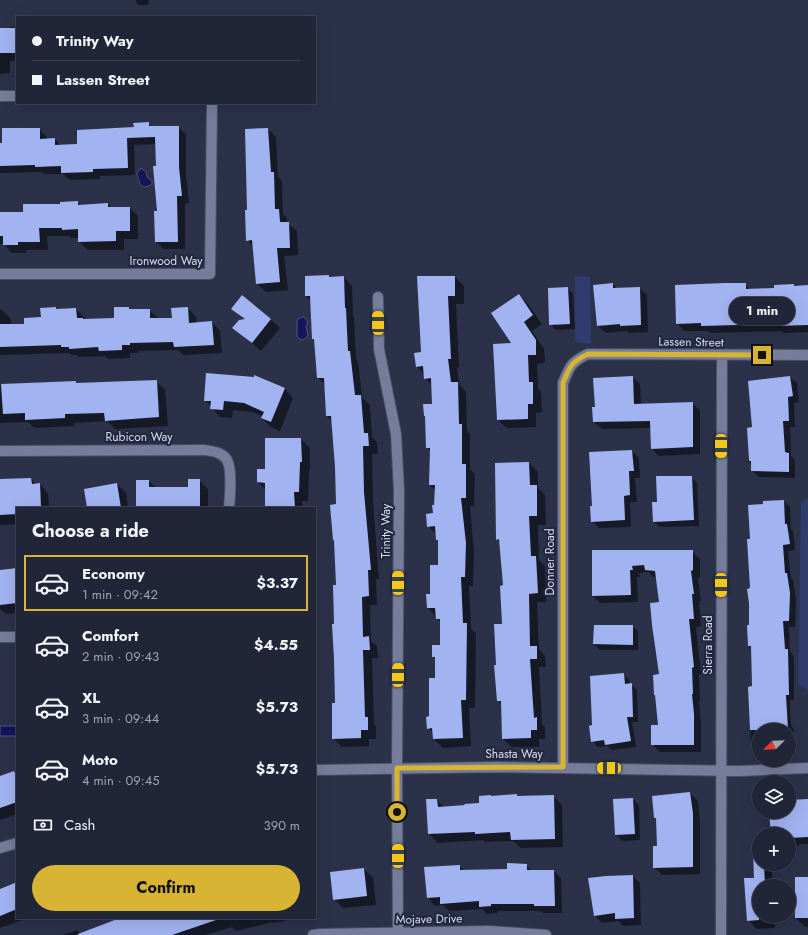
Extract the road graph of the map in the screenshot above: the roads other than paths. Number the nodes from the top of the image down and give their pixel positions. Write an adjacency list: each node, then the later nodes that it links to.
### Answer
1 (0, 96): 2 (street)
2 (16, 96)
3 (212, 104): 4 (street, Ironwood Way)
4 (0, 274)
5 (378, 297): 14 (street, Trinity Way)
6 (808, 355): 7 (street, Lassen Street)
7 (722, 356): 8 (street, Lassen Street); 17 (street, Sierra Road)
8 (576, 360): 13 (street, Donner Road)
9 (0, 451): 10 (street, Rubicon Way)
10 (229, 507)
11 (0, 637): 12 (street)
12 (16, 637)
13 (563, 767): 14 (street, Shasta Way); 17 (street, Shasta Way)
14 (397, 768): 16 (street, Shasta Way); 20 (street, Trinity Way)
15 (808, 768): 17 (street, Shasta Way)
16 (316, 770)
17 (721, 770): 23 (street, Sierra Road)
18 (16, 843): 19 (street)
19 (0, 848)
20 (398, 934): 21 (street, Mojave Drive); 22 (street, Mojave Drive)
21 (313, 935)
22 (546, 935)
23 (721, 935)

